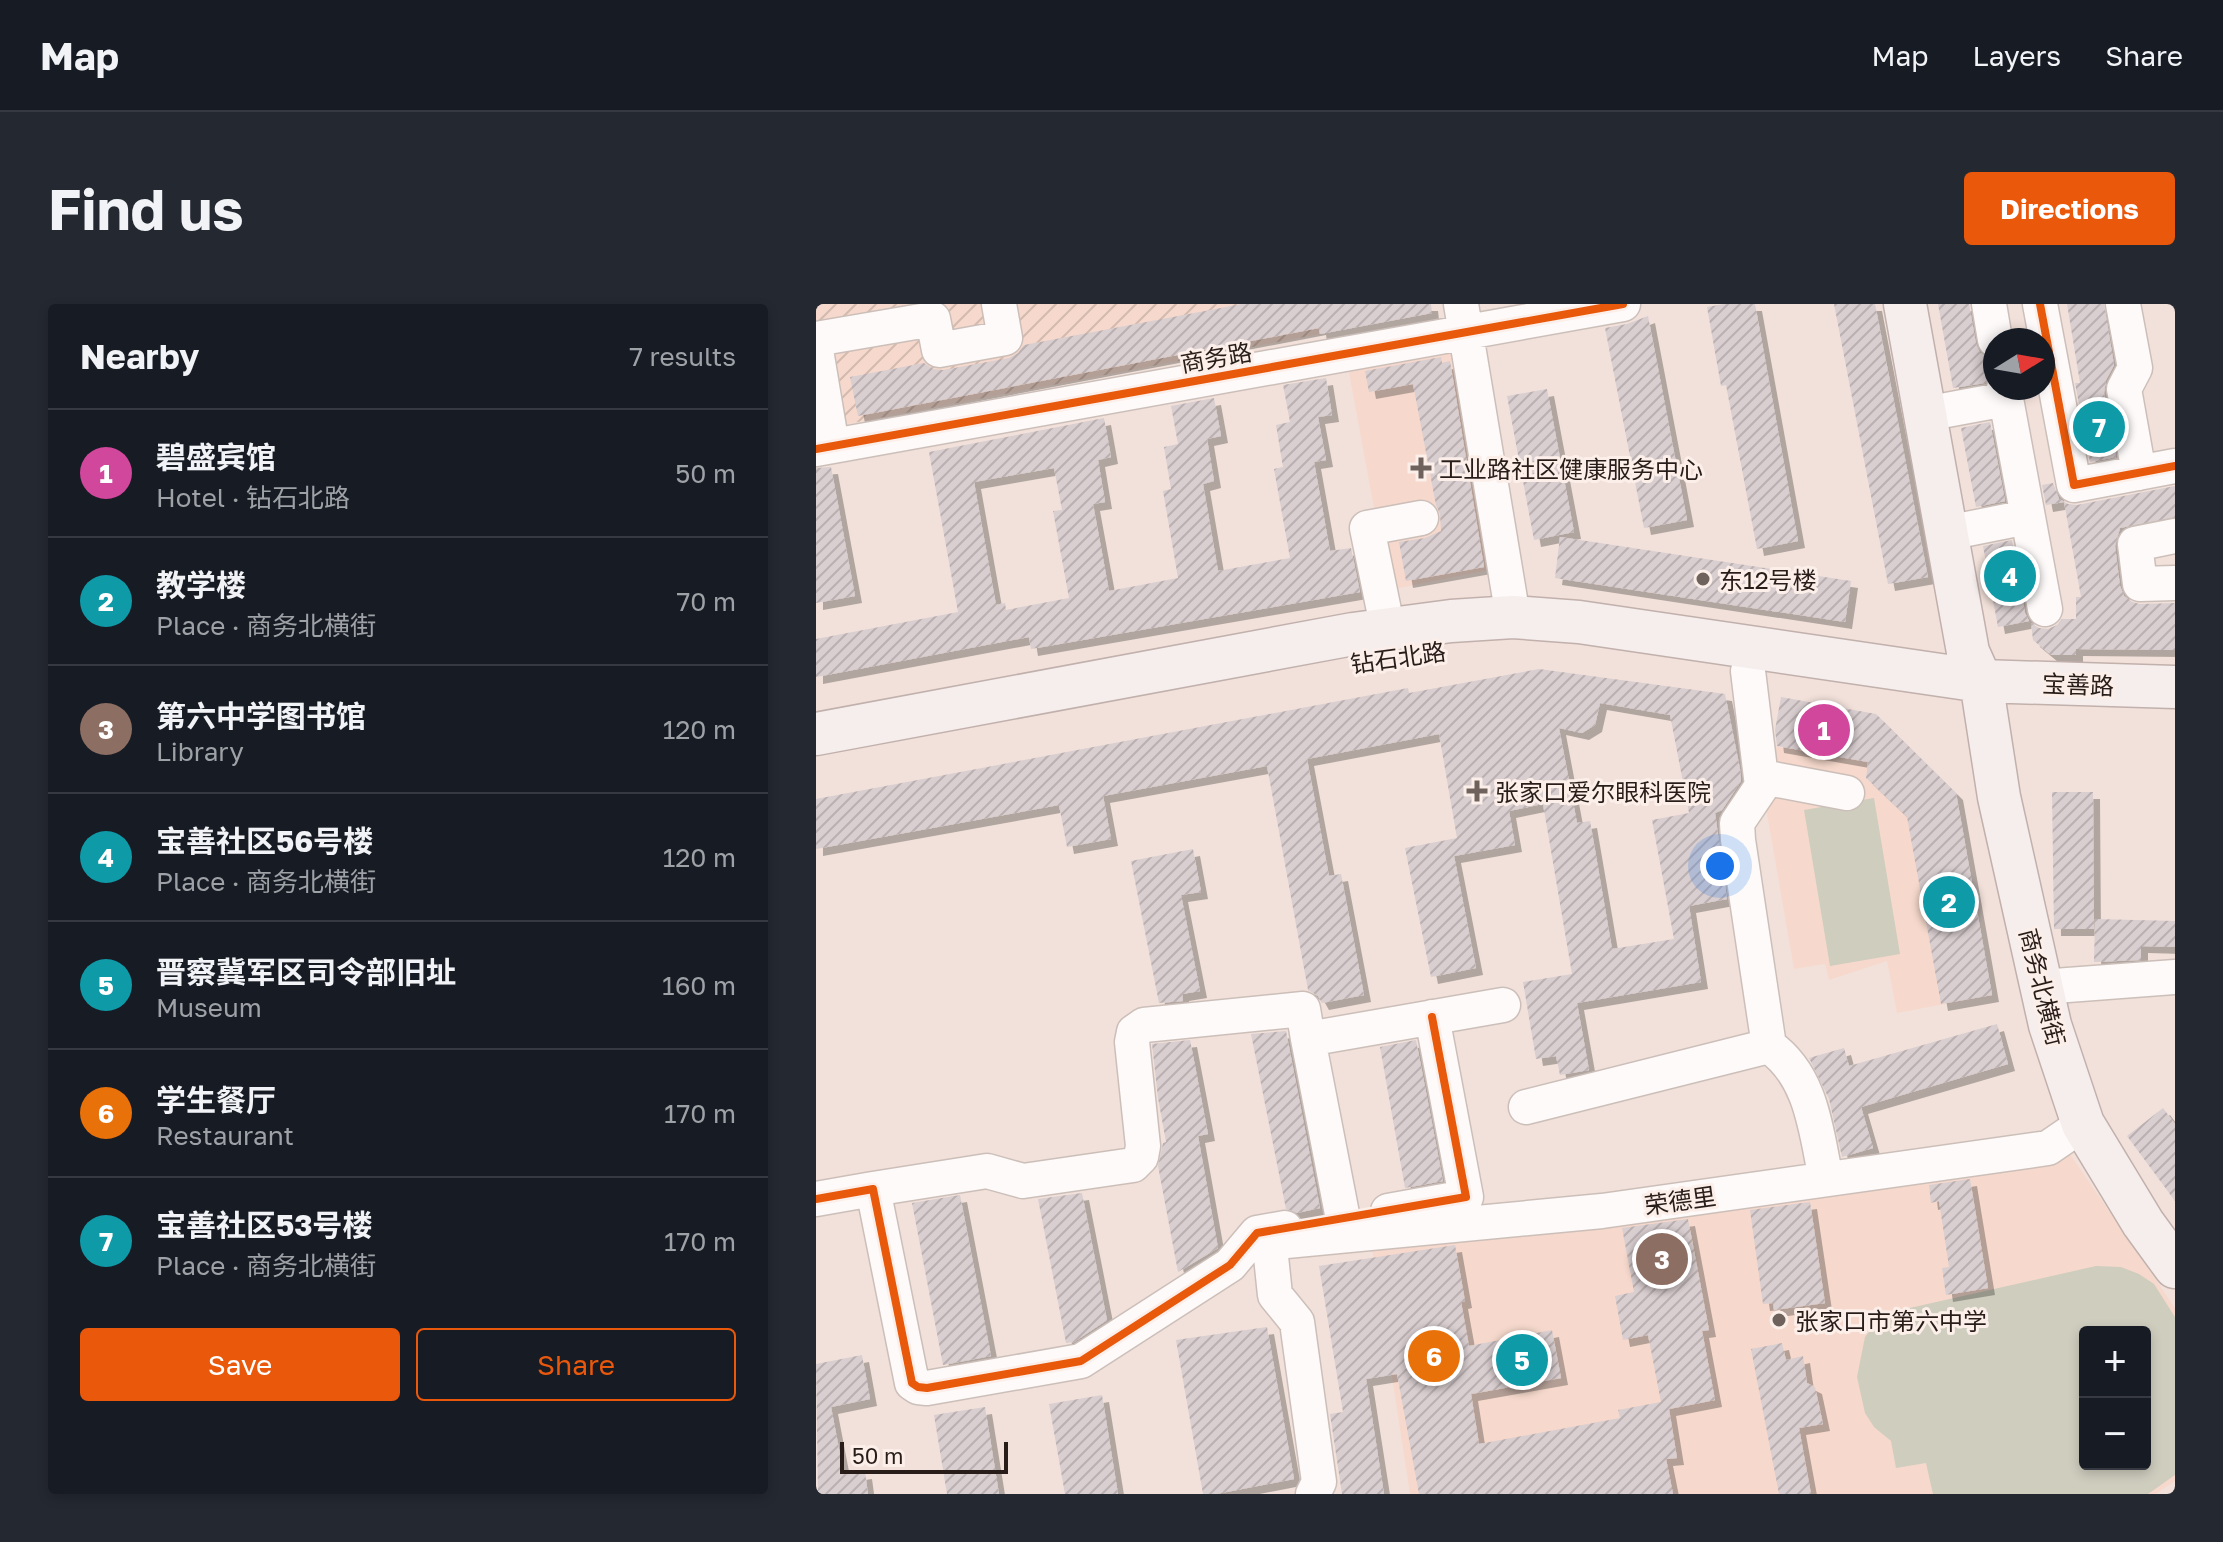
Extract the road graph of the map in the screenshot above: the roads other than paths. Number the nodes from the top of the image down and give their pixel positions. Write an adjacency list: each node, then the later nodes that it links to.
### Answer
1 (999, 304): 11 (street)
2 (1623, 304): 8 (street, 商务路)
3 (1905, 304): 16 (main road, 商务北横街)
4 (1931, 304): 16 (main road, 商务北横街)
5 (1989, 304): 9 (street)
6 (2040, 304): 10 (street)
7 (2123, 304): 19 (street)
8 (1463, 318): 17 (street, 商务路); 26 (street)
9 (1993, 328)
10 (2043, 328)
11 (816, 339)
12 (816, 350): 17 (street)
13 (1983, 400): 16 (street)
14 (2006, 400): 20 (street)
15 (2054, 400): 19 (street)
16 (1937, 412): 22 (main road, 商务北横街)
17 (824, 448)
18 (2175, 466): 19 (street)
19 (2139, 473)
20 (2027, 517): 22 (street); 25 (street)
21 (1421, 518): 27 (street)
22 (1959, 531): 30 (main road, 商务北横街)
23 (2175, 536): 24 (street)
24 (2175, 583)
25 (2045, 609)
26 (1513, 617): 27 (main road, 钻石北路); 30 (main road, 钻石北路)
27 (1388, 630): 32 (main road, 钻石北路)
28 (1748, 671): 30 (main road, 钻石北路); 33 (main road, 钻石北路); 34 (street)
29 (2175, 687): 30 (main road, 宝善路)
30 (1983, 694): 31 (main road, 宝善路); 37 (main road, 商务北横街)
31 (2175, 711)
32 (816, 734)
33 (816, 761)
34 (1762, 777): 35 (street); 41 (street)
35 (1847, 793)
36 (2175, 977): 37 (street)
37 (2041, 987): 43 (main road, 商务北横街)
38 (1503, 1005): 39 (street)
39 (1432, 1017): 40 (street); 47 (street)
40 (1308, 1039): 45 (street); 47 (street)
41 (1769, 1046): 42 (street); 44 (street)
42 (1526, 1107)
43 (2083, 1124): 44 (street, 荣德里); 48 (main road, 商务北横街)
44 (1826, 1179): 49 (street, 荣德里)
45 (873, 1189): 46 (street); 47 (street)
46 (816, 1199)
47 (1343, 1219)
48 (2175, 1267)
49 (1313, 1494)

